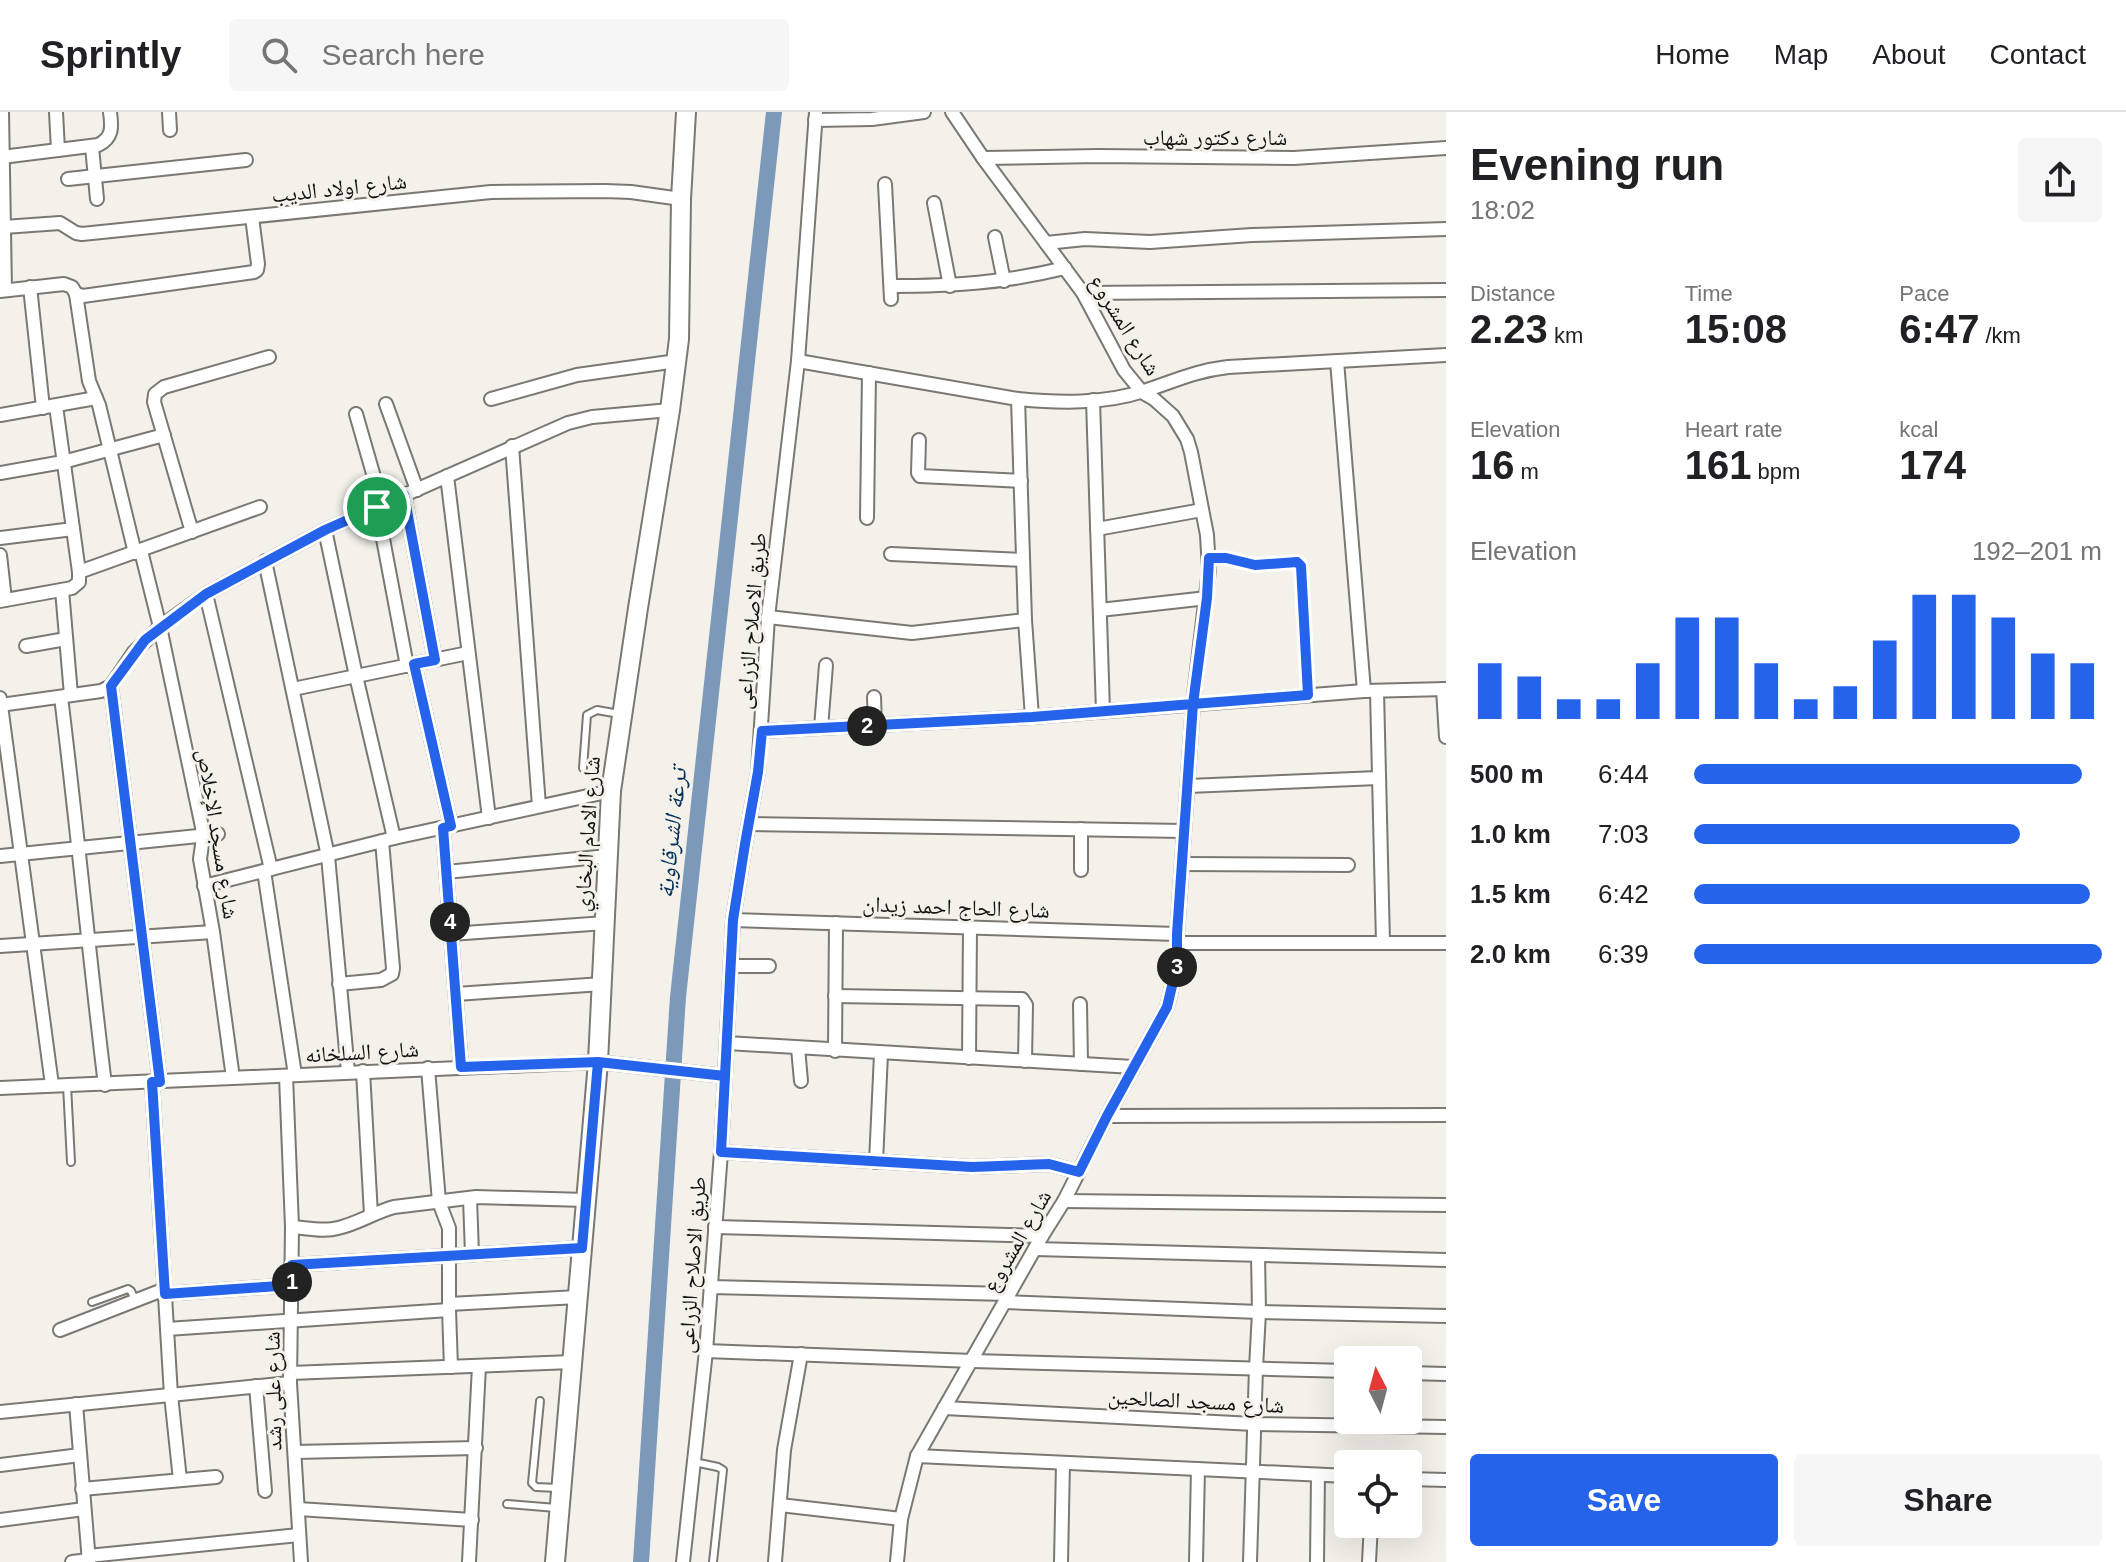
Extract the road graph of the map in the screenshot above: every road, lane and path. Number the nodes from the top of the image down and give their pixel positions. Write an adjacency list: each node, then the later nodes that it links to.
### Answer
1 (2, 112): 9 (street)
2 (56, 112): 13 (street)
3 (110, 112): 11 (street)
4 (169, 112): 10 (street)
5 (686, 112): 21 (street, شارع الامام البخاري)
6 (924, 112): 8 (street)
7 (952, 112): 14 (street, شارع المشروع)
8 (815, 116): 40 (street, طريق الاصلاح الزراعى)
9 (1, 128): 16 (street)
10 (170, 130)
11 (98, 145): 13 (street); 17 (street)
12 (1446, 148): 14 (street, شارع دكتور شهاب)
13 (58, 150): 16 (street)
14 (983, 158): 27 (street, شارع المشروع)
15 (246, 160): 17 (street)
16 (2, 163): 24 (street)
17 (95, 176): 18 (street); 20 (street)
18 (68, 179)
19 (885, 184): 31 (street)
20 (97, 199)
21 (681, 199): 23 (street, شارع اولاد الديب); 39 (street, شارع الامام البخاري)
22 (934, 203): 31 (street)
23 (252, 217): 24 (street, شارع اولاد الديب); 36 (street)
24 (3, 218): 28 (street)
25 (1446, 229): 27 (street)
26 (995, 237): 30 (street)
27 (1046, 243): 29 (street, شارع المشروع)
28 (2, 259): 33 (street)
29 (1065, 268): 30 (street); 35 (street, شارع المشروع)
30 (1004, 281): 31 (street)
31 (950, 286)
32 (30, 287): 33 (street); 36 (street); 49 (street)
33 (3, 290)
34 (1446, 290): 35 (street)
35 (1083, 293): 43 (street, شارع المشروع)
36 (76, 294): 44 (street, شارع مسجد الإخلاص)
37 (1446, 355): 41 (street)
38 (269, 357): 53 (street)
39 (677, 361): 45 (street); 50 (street, شارع الامام البخاري)
40 (798, 361): 42 (street); 83 (street, طريق الاصلاح الزراعى)
41 (1337, 361): 43 (street); 96 (street)
42 (869, 373): 46 (street); 65 (street)
43 (1142, 392): 47 (street); 64 (street, شارع المشروع)
44 (96, 398): 49 (street); 56 (street, شارع مسجد الإخلاص)
45 (491, 399)
46 (1018, 399): 47 (street); 60 (street)
47 (1093, 400): 67 (street)
48 (386, 404): 61 (street)
49 (49, 407): 52 (street); 57 (street)
50 (670, 410): 55 (street); 104 (street, شارع الامام البخاري)
51 (356, 414): 62 (street)
52 (0, 415)
53 (164, 435): 56 (street); 69 (street)
54 (919, 440): 60 (street)
55 (512, 446): 59 (street); 114 (street)
56 (111, 448): 57 (street); 71 (street, شارع مسجد الإخلاص)
57 (63, 462): 58 (street); 66 (street)
58 (0, 473)
59 (447, 476): 61 (street); 88 (street)
60 (1021, 481): 75 (street)
61 (411, 493): 62 (street); 89 (street)
62 (380, 506): 68 (street); 90 (street)
63 (260, 507): 69 (street)
64 (1202, 510): 67 (street); 74 (street, شارع المشروع)
65 (867, 518)
66 (73, 529): 70 (street); 77 (street)
67 (1097, 529): 82 (street)
68 (325, 530): 76 (street); 92 (street)
69 (192, 532): 71 (street)
70 (0, 538)
71 (138, 552): 77 (street); 85 (street, شارع مسجد الإخلاص)
72 (891, 554): 75 (street)
73 (0, 555): 81 (street)
74 (1209, 558): 80 (street, شارع المشروع); 97 (lane)
75 (1023, 560): 84 (street)
76 (265, 561): 79 (street); 94 (street)
77 (79, 572): 78 (street)
78 (62, 590): 81 (street); 86 (street)
79 (206, 594): 85 (street); 131 (street, شارع على رشد)
80 (1207, 598): 82 (street); 101 (street, شارع المشروع)
81 (2, 600)
82 (1100, 610): 103 (street)
83 (768, 617): 84 (street); 108 (street, طريق الاصلاح الزراعى)
84 (1025, 620): 105 (street)
85 (160, 627): 93 (street); 121 (street, شارع مسجد الإخلاص)
86 (66, 639): 87 (street); 98 (street)
87 (26, 646)
88 (468, 653): 89 (street); 115 (street)
89 (435, 660): 90 (street)
90 (410, 665): 92 (street); 117 (street)
91 (826, 665): 107 (street)
92 (356, 676): 94 (street); 122 (street)
93 (111, 686): 98 (street); 123 (street)
94 (293, 689): 127 (street)
95 (1445, 689): 96 (street); 109 (street)
96 (1370, 691): 97 (street); 111 (street)
97 (1308, 695): 101 (street)
98 (66, 696): 102 (street); 124 (street)
99 (874, 697): 106 (street)
100 (0, 698): 102 (street)
101 (1193, 704): 103 (street); 112 (street, شارع المشروع)
102 (0, 705): 125 (street)
103 (1103, 711): 105 (street)
104 (623, 714): 110 (lane); 113 (street, شارع الامام البخاري)
105 (1032, 717): 106 (street)
106 (875, 725): 107 (street)
107 (821, 728): 108 (street)
108 (762, 731): 116 (street, طريق الاصلاح الزراعى)
109 (1446, 737)
110 (583, 768)
111 (1378, 778): 112 (street); 144 (street)
112 (1188, 786): 119 (street, شارع المشروع)
113 (611, 791): 114 (street); 128 (street, شارع الامام البخاري)
114 (539, 806): 115 (street)
115 (489, 818): 117 (street)
116 (749, 824): 118 (street); 135 (street, طريق الاصلاح الزراعى)
117 (447, 827): 122 (street); 133 (street)
118 (1081, 829): 119 (street); 132 (street)
119 (1184, 831): 129 (street, شارع المشروع)
120 (218, 834): 121 (street)
121 (203, 837): 123 (street); 134 (street, شارع مسجد الإخلاص)
122 (388, 840): 127 (street); 150 (street)
123 (131, 845): 124 (street); 141 (street)
124 (80, 849): 125 (street); 143 (street)
125 (21, 855): 126 (street); 146 (street)
126 (0, 856)
127 (328, 856): 131 (street); 150 (street)
128 (608, 856): 133 (street); 136 (street, شارع الامام البخاري)
129 (1182, 864): 130 (street); 142 (street, شارع المشروع)
130 (1348, 865)
131 (268, 870): 134 (street); 169 (street, شارع على رشد)
132 (1081, 870)
133 (446, 872): 140 (street)
134 (204, 886): 139 (street, شارع مسجد الإخلاص)
135 (733, 920): 137 (street, شارع الحاج احمد زيدان); 148 (street, طريق الاصلاح الزراعى)
136 (605, 923): 140 (street); 151 (street, شارع الامام البخاري)
137 (836, 923): 138 (street, شارع الحاج احمد زيدان); 153 (street)
138 (970, 927): 142 (street, شارع الحاج احمد زيدان); 154 (street)
139 (213, 932): 141 (street); 171 (street, شارع مسجد الإخلاص)
140 (451, 934): 152 (street)
141 (142, 936): 143 (street); 173 (street)
142 (1177, 938): 144 (street, شارع الحاج احمد زيدان); 165 (street, شارع المشروع)
143 (88, 940): 146 (street); 176 (street)
144 (1383, 943): 145 (street, شارع الحاج احمد زيدان)
145 (1446, 943)
146 (33, 944): 147 (street); 174 (street)
147 (0, 946)
148 (731, 966): 149 (street); 156 (street, طريق الاصلاح الزراعى)
149 (769, 966)
150 (339, 984): 168 (street)
151 (602, 984): 152 (street); 162 (street, شارع الامام البخاري)
152 (456, 994): 164 (street)
153 (835, 996): 154 (street); 158 (street)
154 (969, 997): 160 (street); 161 (street)
155 (1080, 1004): 163 (street)
156 (727, 1043): 157 (street); 170 (street, طريق الاصلاح الزراعى)
157 (798, 1048): 158 (street); 172 (street)
158 (835, 1051): 159 (street)
159 (881, 1054): 160 (street); 182 (street)
160 (969, 1058): 161 (street)
161 (1025, 1061): 163 (street)
162 (598, 1062): 164 (street, شارع السلخانه); 170 (street, شارع السلخانه); 185 (street, شارع الامام البخاري)
163 (1081, 1064): 165 (street)
164 (461, 1067): 166 (street, شارع السلخانه)
165 (1133, 1067): 179 (street, شارع المشروع)
166 (428, 1068): 167 (street, شارع السلخانه); 187 (street)
167 (363, 1071): 168 (street, شارع السلخانه); 189 (street)
168 (348, 1072): 169 (street, شارع السلخانه)
169 (290, 1075): 171 (street, شارع السلخانه); 190 (street, شارع على رشد)
170 (725, 1076): 180 (street, طريق الاصلاح الزراعى)
171 (233, 1078): 173 (street, شارع السلخانه)
172 (801, 1081)
173 (156, 1082): 176 (street, شارع السلخانه); 202 (street)
174 (52, 1085): 175 (street, شارع السلخانه); 177 (street, شارع السلخانه)
175 (67, 1085): 176 (street, شارع السلخانه); 181 (lane)
176 (105, 1085)
177 (0, 1088)
178 (1446, 1115): 179 (street)
179 (1107, 1116): 183 (street, شارع المشروع)
180 (721, 1152): 182 (street); 191 (street, طريق الاصلاح الزراعى)
181 (71, 1162)
182 (876, 1162): 183 (street)
183 (1079, 1172): 186 (street, شارع المشروع)
184 (470, 1198): 185 (street); 187 (street); 195 (street)
185 (586, 1200): 193 (street, شارع الامام البخاري)
186 (1064, 1201): 188 (street); 192 (street, شارع المشروع)
187 (439, 1202): 189 (street); 196 (street)
188 (1446, 1205)
189 (371, 1215): 190 (street)
190 (292, 1227): 199 (street, شارع على رشد)
191 (715, 1227): 192 (street); 201 (street, طريق الاصلاح الزراعى)
192 (1042, 1236): 194 (street, شارع المشروع)
193 (582, 1248): 195 (street); 203 (street, شارع الامام البخاري)
194 (1035, 1249): 197 (street); 204 (street, شارع المشروع)
195 (472, 1254): 196 (street)
196 (450, 1255): 199 (street); 207 (street)
197 (1258, 1255): 198 (street); 208 (street)
198 (1446, 1260)
199 (292, 1265): 200 (street, شارع على رشد)
200 (292, 1285): 202 (street); 210 (street, شارع على رشد)
201 (710, 1287): 204 (street); 213 (street, طريق الاصلاح الزراعى)
202 (165, 1291): 205 (street); 211 (street)
203 (578, 1297): 207 (street); 216 (street, شارع الامام البخاري)
204 (1007, 1298): 208 (street); 215 (street, شارع المشروع)
205 (135, 1300): 206 (lane); 212 (street)
206 (92, 1302)
207 (449, 1307): 210 (street); 218 (street)
208 (1259, 1312): 209 (street); 219 (street)
209 (1446, 1316)
210 (292, 1320): 211 (street); 223 (street, شارع على رشد)
211 (167, 1329): 225 (street)
212 (60, 1330)
213 (706, 1351): 214 (street); 236 (street, طريق الاصلاح الزراعى)
214 (801, 1354): 215 (street); 251 (street)
215 (973, 1361): 219 (street); 228 (street, شارع المشروع)
216 (572, 1362): 217 (street); 247 (street, شارع الامام البخاري)
217 (479, 1366): 218 (street); 232 (street)
218 (451, 1367): 223 (street)
219 (1256, 1368): 220 (street); 230 (street)
220 (1334, 1371)
221 (1422, 1373): 222 (street)
222 (1446, 1374)
223 (290, 1378): 224 (street); 233 (street, شارع على رشد)
224 (256, 1386): 225 (street); 249 (street)
225 (171, 1395): 227 (street); 245 (street)
226 (540, 1401): 247 (lane)
227 (76, 1404): 229 (street); 234 (street)
228 (944, 1408): 230 (street, شارع مسجد الصالحين); 235 (street, شارع المشروع)
229 (0, 1412)
230 (1254, 1424): 231 (street, شارع مسجد الصالحين); 240 (street)
231 (1446, 1427)
232 (476, 1448): 233 (street); 257 (street)
233 (295, 1452): 253 (street, شارع على رشد)
234 (80, 1455): 238 (street); 248 (street)
235 (917, 1456): 237 (street); 255 (street, شارع المشروع)
236 (694, 1462): 265 (street, طريق الاصلاح الزراعى); 266 (lane)
237 (1063, 1463): 239 (street); 269 (street)
238 (0, 1465)
239 (1198, 1469): 240 (street); 270 (street)
240 (1253, 1472): 241 (street); 271 (street)
241 (1318, 1475): 242 (street); 272 (street)
242 (1334, 1476)
243 (216, 1477): 245 (street)
244 (1422, 1479): 246 (street)
245 (180, 1480): 248 (street)
246 (1446, 1480)
247 (562, 1488): 254 (street, شارع الامام البخاري)
248 (82, 1489): 252 (street)
249 (265, 1491)
250 (507, 1504): 254 (lane)
251 (780, 1505): 255 (street); 267 (street)
252 (84, 1509): 256 (street); 260 (street)
253 (298, 1509): 257 (street); 258 (street, شارع على رشد)
254 (560, 1509): 264 (street, شارع الامام البخاري)
255 (901, 1519): 268 (street, شارع المشروع)
256 (0, 1520)
257 (472, 1520): 263 (street)
258 (299, 1535): 260 (street); 262 (street, شارع على رشد)
259 (1370, 1538): 273 (street)
260 (89, 1559): 261 (street)
261 (72, 1562)
262 (301, 1562)
263 (469, 1562)
264 (555, 1562)
265 (683, 1562)
266 (713, 1562)
267 (775, 1562)
268 (897, 1562)
269 (1061, 1562)
270 (1196, 1562)
271 (1250, 1562)
272 (1317, 1562)
273 (1369, 1562)

